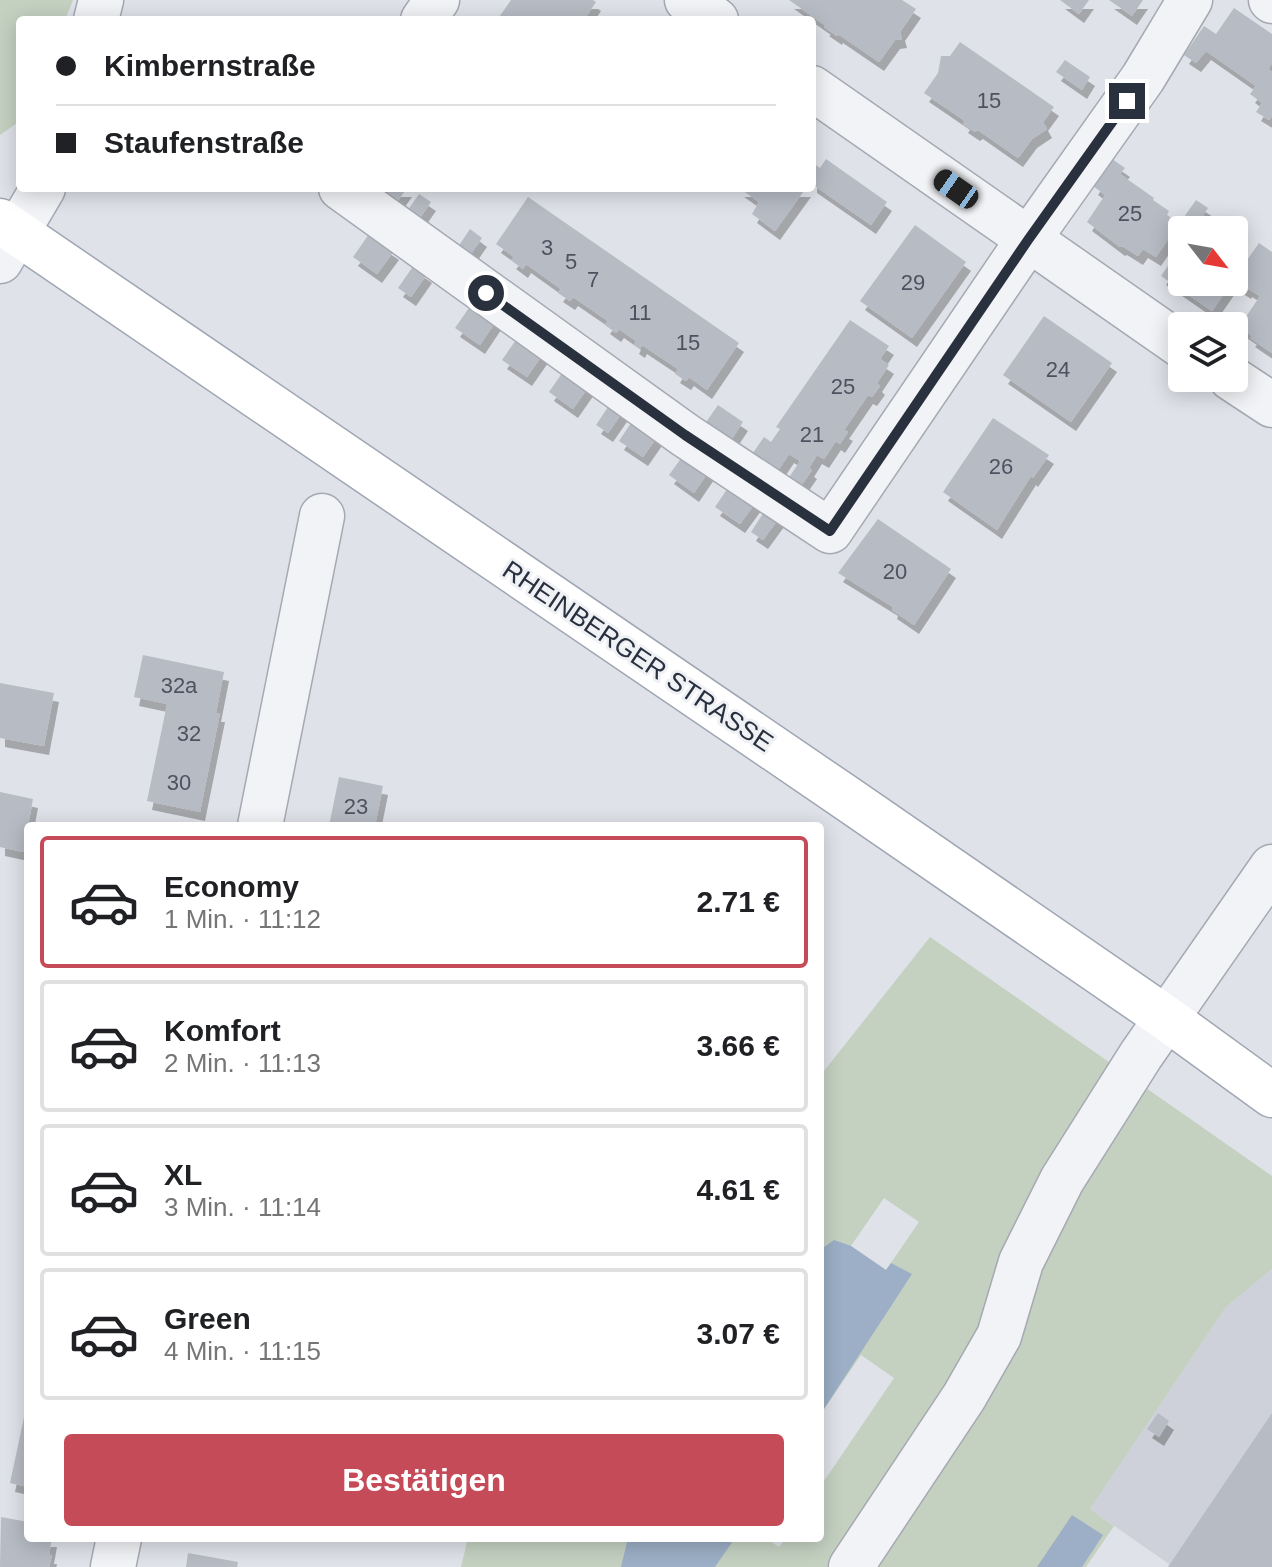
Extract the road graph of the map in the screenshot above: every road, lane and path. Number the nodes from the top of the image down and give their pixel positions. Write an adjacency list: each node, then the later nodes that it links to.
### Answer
1 (687, 0): 3 (street)
2 (1190, 0): 8 (street)
3 (710, 16)
4 (816, 91): 8 (street)
5 (40, 192): 7 (street)
6 (347, 192): 8 (street)
7 (6, 238): 15 (main road, RHEINBERGER STRASSE)
8 (1028, 240): 9 (street)
9 (1168, 336)
10 (1248, 389): 11 (street)
11 (1272, 405)
12 (322, 516): 13 (street)
13 (261, 822)
14 (1272, 867): 15 (street)
15 (1166, 1018): 16 (main road, RHEINBERGER STRASSE); 19 (street)
16 (1272, 1095)
17 (118, 1542): 18 (street)
18 (113, 1567)
19 (851, 1567)

